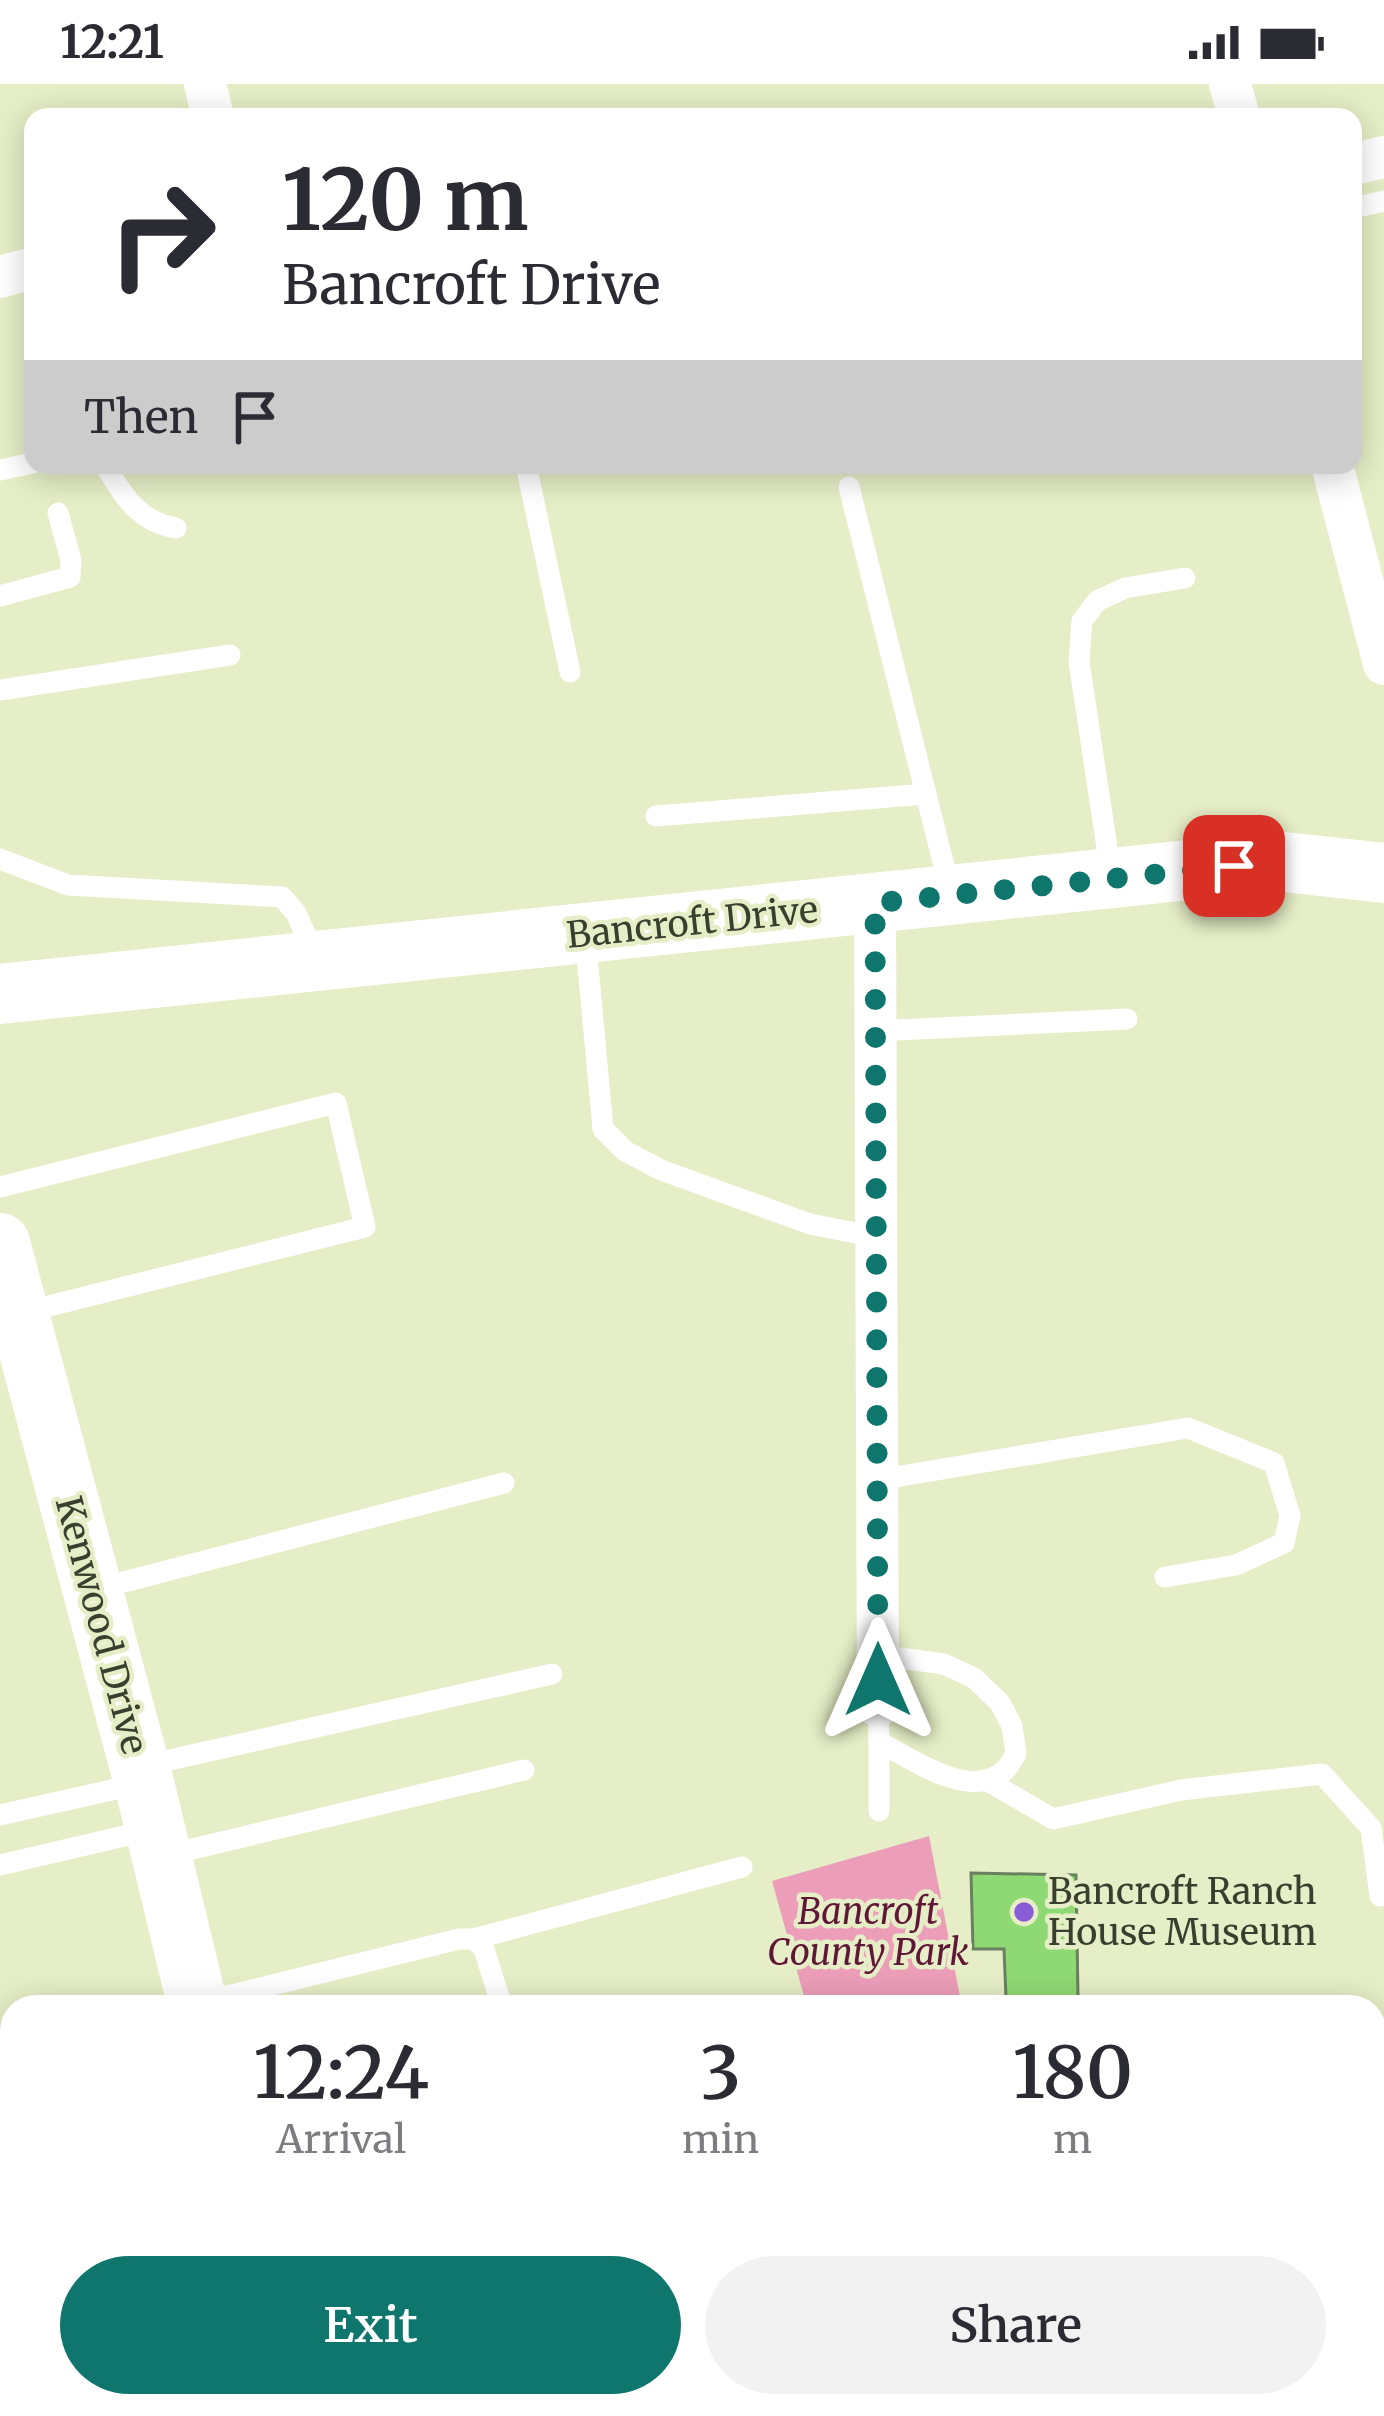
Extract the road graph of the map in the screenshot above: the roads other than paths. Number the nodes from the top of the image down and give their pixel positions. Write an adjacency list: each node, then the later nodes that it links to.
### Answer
1 (111, 474): 6 (lane)
2 (528, 474): 11 (lane)
3 (1333, 474): 10 (street)
4 (849, 487): 13 (lane)
5 (58, 513): 8 (lane)
6 (176, 528)
7 (1185, 578): 17 (lane)
8 (0, 596)
9 (230, 655): 12 (lane)
10 (1384, 664)
11 (570, 672)
12 (0, 690)
13 (926, 794): 14 (lane); 18 (lane)
14 (656, 816)
15 (0, 859): 21 (lane)
16 (1384, 873): 17 (street, Bancroft Drive)
17 (1112, 878): 18 (street, Bancroft Drive)
18 (951, 895): 19 (street, Bancroft Drive)
19 (875, 903): 20 (street, Bancroft Drive); 24 (street)
20 (584, 933): 21 (street, Bancroft Drive); 26 (lane)
21 (317, 959): 22 (street, Bancroft Drive)
22 (0, 994)
23 (1127, 1019): 24 (lane)
24 (875, 1030): 26 (street)
25 (0, 1187): 28 (lane)
26 (876, 1237): 29 (street)
27 (0, 1244): 28 (street, Kenwood Drive)
28 (19, 1314): 32 (street, Kenwood Drive)
29 (878, 1480): 31 (lane); 33 (street)
30 (504, 1483): 32 (lane)
31 (1165, 1577)
32 (93, 1590): 38 (street, Kenwood Drive)
33 (878, 1655): 35 (street); 37 (lane)
34 (552, 1674): 38 (lane)
35 (879, 1724): 37 (lane); 39 (lane)
36 (524, 1770): 38 (lane)
37 (986, 1780): 43 (lane)
38 (150, 1809): 40 (lane); 41 (lane); 45 (street, Kenwood Drive)
39 (879, 1811)
40 (0, 1815)
41 (0, 1865)
42 (742, 1867): 44 (lane)
43 (1380, 1896)
44 (474, 1940): 46 (lane); 47 (lane)
45 (195, 1995)
46 (237, 1995)
47 (498, 1995)

